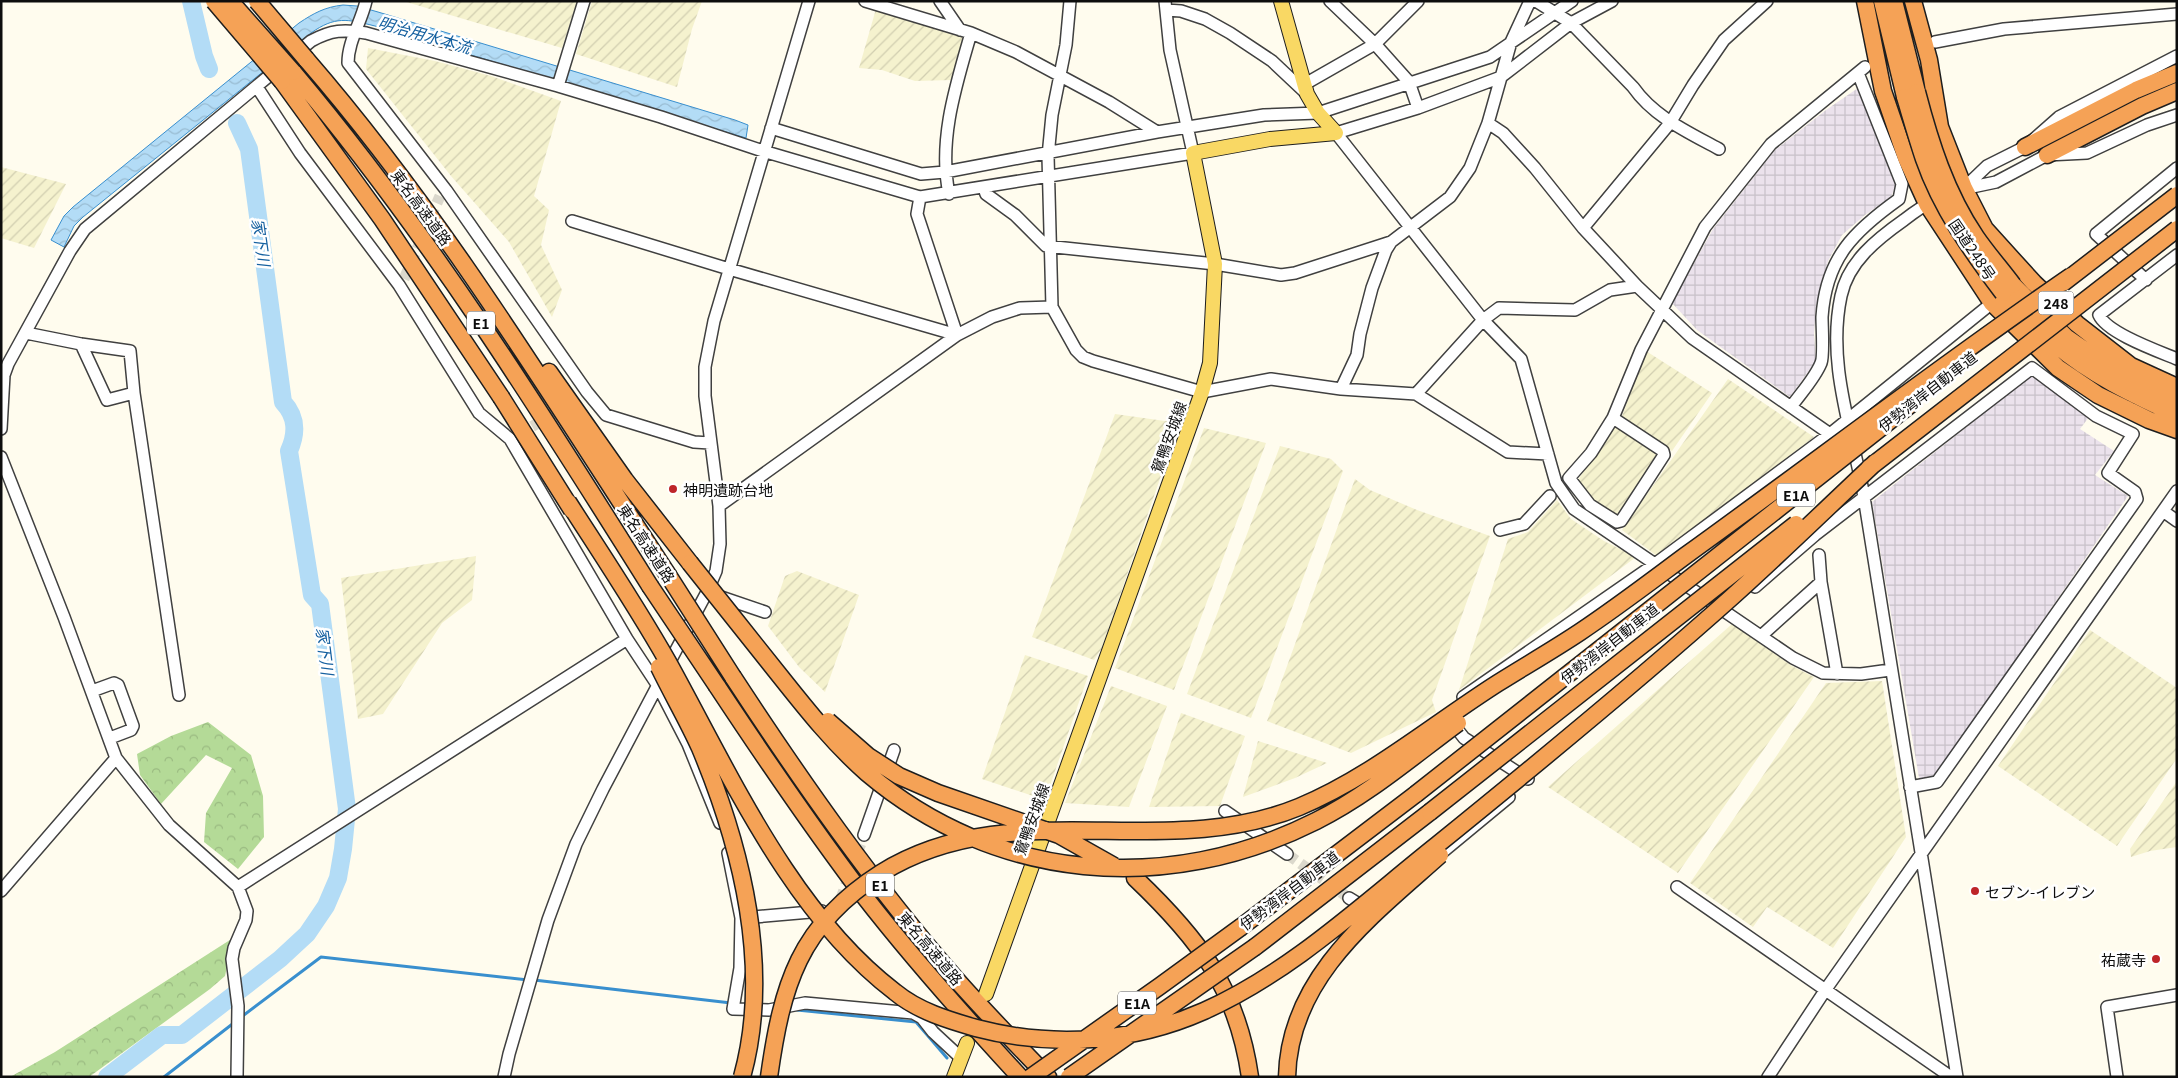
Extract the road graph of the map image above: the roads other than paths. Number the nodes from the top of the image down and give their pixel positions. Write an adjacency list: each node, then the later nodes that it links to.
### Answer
1 (214, 1): 34 (highway, bridge)
2 (230, 1): 34 (highway, 東名高速道路 / E1, bridge)
3 (257, 1): 57 (highway, 東名高速道路 / E1, bridge)
4 (584, 1): 37 (street)
5 (809, 1): 47 (street)
6 (865, 1): 27 (street)
7 (940, 1): 27 (street)
8 (1070, 1): 35 (street)
9 (1281, 1): 39 (main road)
10 (1330, 1): 30 (street)
11 (1418, 1): 30 (street)
12 (1530, 1): 28 (street)
13 (1536, 1): 23 (street)
14 (1572, 1): 23 (street)
15 (1612, 1): 25 (street)
16 (1767, 1): 46 (street)
17 (1882, 1): 41 (highway, 国道248号 / 248)
18 (1894, 1): 41 (highway, 国道248号 / 248)
19 (1914, 1): 62 (highway, 248)
20 (366, 2): 26 (street)
21 (1864, 3): 66 (highway, 248)
22 (1166, 6): 39 (street); 48 (street)
23 (1556, 12): 25 (street); 28 (street)
24 (2177, 14): 29 (street)
25 (1571, 23): 32 (street); 46 (street)
26 (357, 28): 37 (street); 38 (street); 90 (street)
27 (965, 32): 35 (street); 59 (street)
28 (1511, 42): 32 (street); 36 (street)
29 (1935, 42)
30 (1375, 44): 36 (street); 39 (street)
31 (2177, 56): 51 (street)
32 (1503, 72): 42 (street); 45 (street)
33 (2177, 73): 51 (highway)
34 (287, 77): 110 (highway, bridge); 157 (highway, 東名高速道路 / E1, bridge)
35 (1060, 77): 50 (street); 55 (street)
36 (1409, 82): 42 (street); 43 (street)
37 (558, 86): 53 (street)
38 (257, 87): 83 (street); 123 (street)
39 (1306, 89): 43 (main road)
40 (2177, 91): 56 (highway)
41 (1911, 94): 79 (highway, 国道248号 / 248, bridge)
42 (1418, 108): 49 (street)
43 (1319, 114): 48 (street); 49 (main road)
44 (2177, 115): 56 (street)
45 (1488, 122): 68 (street); 69 (street)
46 (1670, 122): 52 (street); 68 (street)
47 (771, 129): 53 (street); 59 (street)
48 (1187, 130): 50 (street); 54 (street)
49 (1334, 131): 54 (main road); 69 (street)
50 (1157, 132): 55 (street)
51 (2025, 147): 62 (street)
52 (1719, 149)
53 (764, 150): 65 (street); 75 (street)
54 (1192, 151): 60 (street); 74 (main road, 鴛鴨安城線)
55 (1048, 154): 59 (street); 60 (street)
56 (2047, 156): 62 (street)
57 (392, 166): 124 (highway, bridge); 159 (highway, 東名高速道路 / E1, bridge)
58 (2177, 168): 77 (street)
59 (945, 172): 63 (street)
60 (1048, 174): 61 (street); 72 (street)
61 (984, 188): 63 (street); 72 (street)
62 (1964, 188): 66 (street); 87 (highway, 248)
63 (949, 194): 65 (street)
64 (2177, 195): 76 (highway, 伊勢湾岸自動車道 / E1A, bridge)
65 (920, 197): 84 (street)
66 (1927, 204): 79 (highway, 248); 99 (street)
67 (572, 221): 75 (street)
68 (1583, 228): 78 (street)
69 (1410, 229): 71 (street); 82 (street)
70 (2177, 229): 106 (highway, 伊勢湾岸自動車道 / E1A, bridge)
71 (1391, 242): 74 (street); 89 (street)
72 (1051, 247): 74 (street); 80 (street)
73 (2177, 255): 77 (street)
74 (1215, 264): 91 (main road, 鴛鴨安城線)
75 (729, 269): 84 (street); 103 (street)
76 (2071, 276): 121 (highway, bridge); 158 (highway, 伊勢湾岸自動車道 / E1A, bridge)
77 (2146, 280): 86 (street)
78 (1638, 286): 81 (street); 82 (street)
79 (2003, 294): 95 (highway, 国道248号 / 248); 97 (highway, 国道248号 / 248); 99 (street); 101 (highway, 248)
80 (1052, 307): 84 (street); 91 (street)
81 (1661, 309): 96 (street); 96 (street); 98 (street)
82 (1483, 320): 93 (street); 104 (street)
83 (26, 333): 85 (street); 88 (street)
84 (957, 334): 111 (street)
85 (81, 344): 92 (street); 92 (street)
86 (2177, 359)
87 (2177, 387)
88 (2, 388): 100 (street)
89 (1341, 389): 91 (street); 93 (street)
90 (587, 392): 94 (street); 103 (street)
91 (1202, 392): 148 (main road, 鴛鴨安城線)
92 (134, 393): 129 (street)
93 (1416, 394): 104 (street)
94 (574, 401)
95 (2177, 401)
96 (1791, 407): 102 (street)
97 (2177, 415)
98 (1614, 418): 98 (street)
99 (1848, 421): 102 (street); 109 (street)
100 (1, 429)
101 (2177, 430)
102 (1830, 434): 116 (street)
103 (710, 443): 111 (street)
104 (1548, 454): 116 (street)
105 (1, 457): 128 (street)
106 (1876, 462): 133 (highway, bridge); 160 (highway, 伊勢湾岸自動車道 / E1A, bridge)
107 (2177, 491): 112 (street)
108 (1550, 496): 114 (street)
109 (1864, 499): 120 (street); 125 (street); 135 (street)
110 (568, 502): 133 (highway, bridge); 154 (highway, bridge)
111 (719, 506): 118 (street)
112 (2163, 511): 113 (street); 139 (street)
113 (2177, 521)
114 (1500, 530)
115 (1819, 555): 117 (street)
116 (1655, 564): 120 (street); 134 (street)
117 (1821, 582): 122 (street); 126 (street)
118 (707, 592): 119 (street); 127 (street)
119 (765, 612)
120 (1725, 612): 122 (street); 134 (street)
121 (1578, 634): 124 (highway, bridge); 155 (highway, bridge)
122 (1761, 636): 126 (street)
123 (627, 639): 127 (street); 140 (street)
124 (766, 659): 161 (highway, bridge)
125 (1890, 670): 126 (street); 135 (street)
126 (1837, 674)
127 (658, 686): 146 (street); 153 (street)
128 (92, 691): 130 (street); 130 (street)
129 (179, 695)
130 (110, 738): 132 (street)
131 (894, 750): 137 (street)
132 (116, 758): 140 (street); 142 (street)
133 (1542, 760): 162 (highway, bridge)
134 (1530, 780): 145 (street)
135 (1910, 786): 139 (street)
136 (1225, 811): 138 (street)
137 (864, 835)
138 (1287, 854)
139 (1921, 856): 147 (street); 165 (street)
140 (238, 887): 152 (street)
141 (1677, 887): 147 (street)
142 (1, 891)
143 (1349, 898): 145 (street)
144 (835, 906): 146 (street)
145 (1371, 911): 162 (street)
146 (741, 918): 151 (street)
147 (1826, 989): 163 (street); 164 (street)
148 (986, 994)
149 (2177, 994): 166 (street)
150 (967, 1043): 151 (main road)
151 (961, 1058): 156 (main road)
152 (237, 1077)
153 (504, 1077)
154 (742, 1077)
155 (769, 1077)
156 (954, 1077)
157 (1020, 1077)
158 (1031, 1077)
159 (1048, 1077)
160 (1069, 1077)
161 (1250, 1077)
162 (1286, 1077)
163 (1768, 1077)
164 (1951, 1077)
165 (1958, 1077)
166 (2117, 1077)

